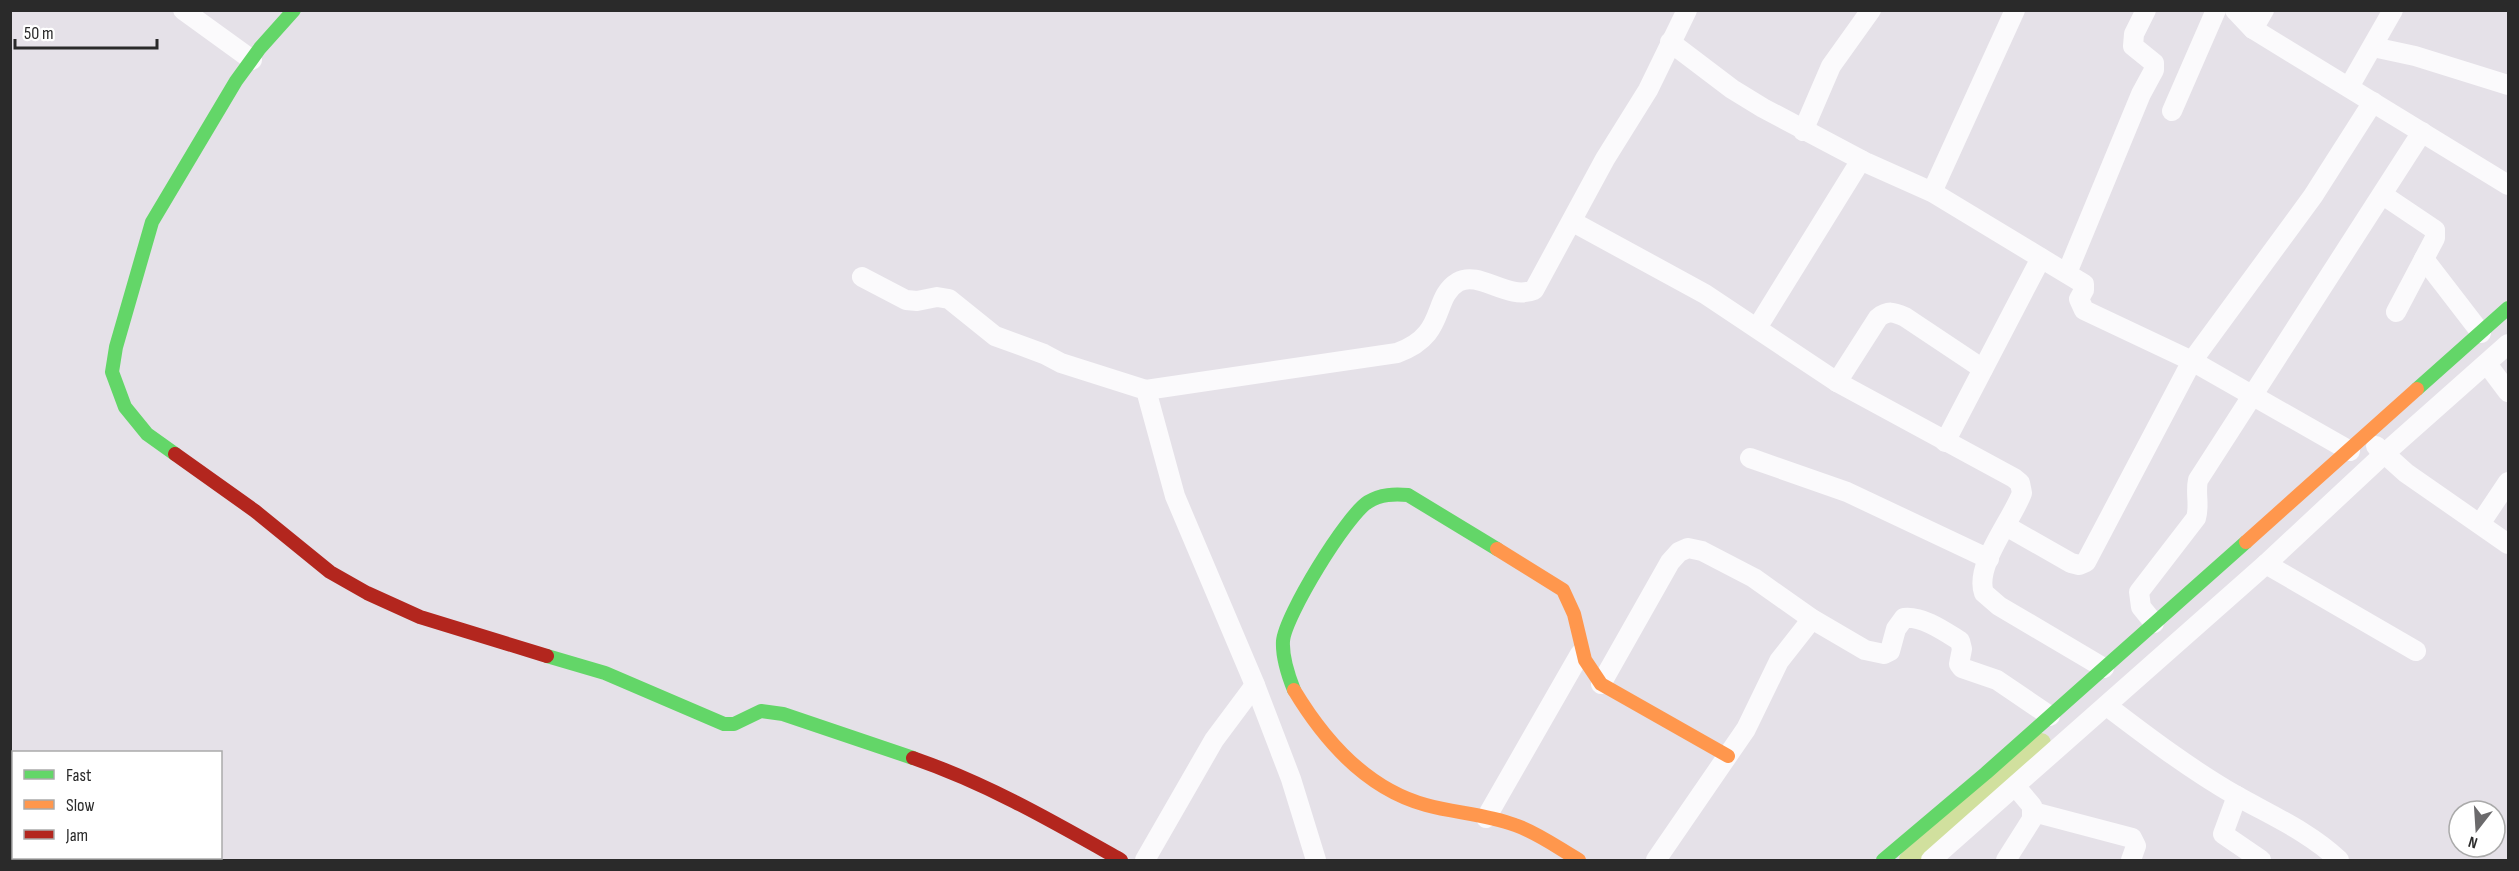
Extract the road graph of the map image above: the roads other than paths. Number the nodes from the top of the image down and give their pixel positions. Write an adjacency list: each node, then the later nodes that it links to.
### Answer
1 (183, 10): 14 (street)
2 (294, 10): 14 (street)
3 (1687, 10): 12 (street)
4 (1871, 10): 19 (street)
5 (2015, 10): 23 (street)
6 (2146, 10): 28 (street)
7 (2216, 10): 18 (street)
8 (2235, 10): 11 (street)
9 (2264, 10): 11 (street)
10 (2393, 10): 13 (street)
11 (2253, 29): 16 (street)
12 (1670, 42): 19 (street); 25 (street)
13 (2373, 47): 15 (street); 16 (street)
14 (252, 60): 67 (street)
15 (2508, 83)
16 (2349, 87): 17 (street)
17 (2373, 102): 20 (street); 35 (street)
18 (2172, 111)
19 (1803, 131): 21 (street)
20 (2422, 132): 22 (street); 24 (street)
21 (1861, 160): 23 (street); 32 (street)
22 (2508, 185)
23 (1932, 192): 26 (street)
24 (2382, 195): 27 (street); 41 (street)
25 (1572, 222): 32 (street); 39 (street)
26 (2041, 258): 28 (street); 37 (street)
27 (2424, 259): 31 (street); 33 (street)
28 (2067, 273): 35 (street)
29 (862, 277): 39 (street)
30 (2508, 308): 33 (street)
31 (2396, 312)
32 (1757, 328): 38 (street)
33 (2481, 333): 43 (street)
34 (2508, 344): 36 (street)
35 (2192, 361): 41 (street); 48 (street)
36 (2487, 364): 40 (street); 43 (street)
37 (1983, 369): 38 (street); 42 (street)
38 (1837, 382): 42 (street)
39 (1146, 390): 58 (street)
40 (2508, 392)
41 (2254, 395): 44 (street); 53 (street)
42 (1945, 442): 48 (street)
43 (2375, 445): 44 (street); 47 (street); 51 (street)
44 (2350, 451): 53 (street)
45 (1750, 458): 50 (street)
46 (2508, 482): 47 (street)
47 (2480, 524): 49 (street)
48 (2006, 526): 50 (street)
49 (2508, 544)
50 (1989, 559): 56 (street)
51 (2266, 564): 54 (street); 59 (street)
52 (1812, 618): 57 (street); 60 (street); 61 (street)
53 (2154, 622): 56 (street)
54 (2416, 651)
55 (1580, 654): 57 (street); 65 (street); 65 (street)
56 (2104, 668): 60 (street)
57 (1601, 684): 61 (street)
58 (1255, 685): 68 (street); 69 (street)
59 (2107, 706): 62 (street); 63 (street)
60 (2050, 717): 72 (street)
61 (1728, 756): 71 (street)
62 (2016, 787): 64 (street); 73 (street)
63 (2237, 796): 66 (street); 77 (street)
64 (2033, 812): 74 (street); 75 (street)
65 (1486, 818): 70 (street)
66 (2232, 853): 76 (street)
67 (1120, 861)
68 (1145, 861)
69 (1316, 861)
70 (1579, 861)
71 (1656, 861)
72 (1883, 861)
73 (1931, 861)
74 (2006, 861)
75 (2131, 861)
76 (2261, 861)
77 (2339, 861)

